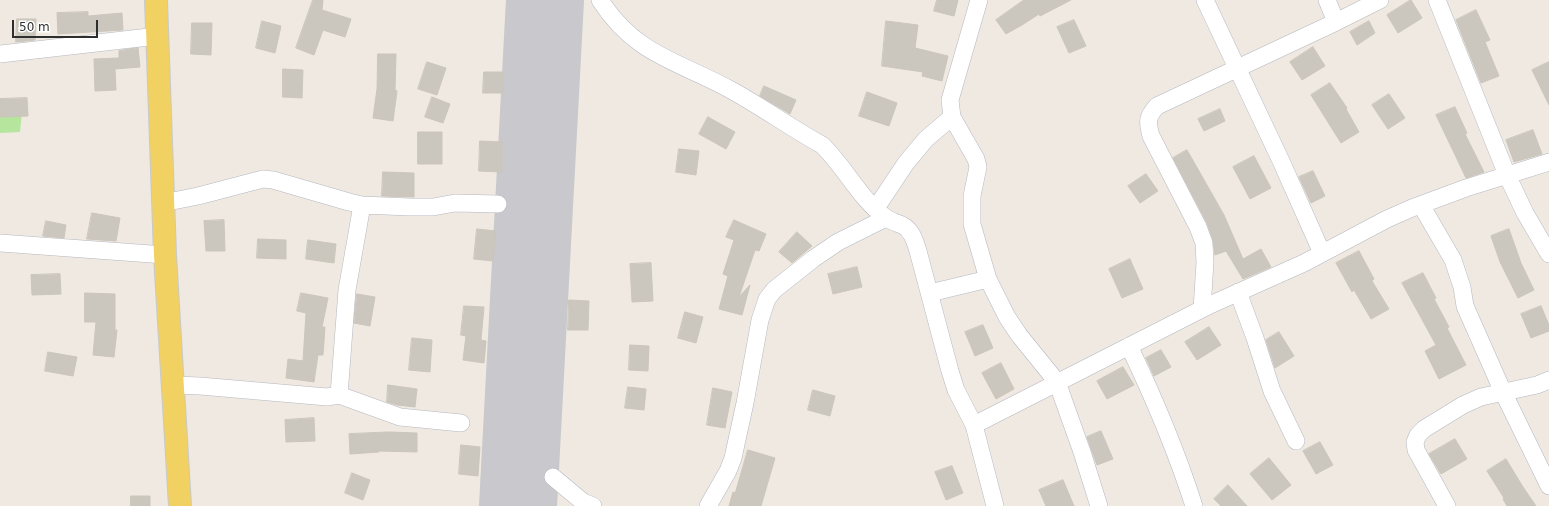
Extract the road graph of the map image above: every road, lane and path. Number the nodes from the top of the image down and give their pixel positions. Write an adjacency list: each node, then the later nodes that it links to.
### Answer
1 (156, 0): 9 (main road)
2 (600, 0): 19 (street)
3 (978, 0): 12 (street)
4 (1205, 0): 11 (street)
5 (1327, 0): 8 (street)
6 (1380, 0): 8 (street)
7 (1437, 0): 14 (street)
8 (1336, 22): 11 (street)
9 (158, 36): 10 (street); 15 (main road)
10 (0, 54)
11 (1237, 68): 21 (street); 27 (street)
12 (952, 117): 19 (street); 24 (street)
13 (1549, 162): 14 (street)
14 (1507, 175): 18 (street); 22 (street)
15 (163, 203): 17 (street); 23 (main road)
16 (498, 204): 17 (street)
17 (362, 205): 33 (street)
18 (1421, 205): 21 (street); 32 (street)
19 (881, 213): 26 (street); 41 (street)
20 (0, 243): 23 (street)
21 (1322, 254): 25 (street)
22 (1549, 254)
23 (165, 255): 31 (main road)
24 (988, 280): 26 (street); 30 (street)
25 (1238, 292): 27 (street); 36 (street)
26 (930, 293): 35 (street)
27 (1202, 309): 28 (street)
28 (1129, 346): 30 (street); 44 (street)
29 (1549, 380): 32 (street)
30 (1057, 382): 35 (street); 43 (street)
31 (173, 385): 33 (street); 39 (main road)
32 (1503, 392): 38 (street); 45 (street)
33 (339, 395): 34 (street)
34 (461, 423)
35 (974, 425): 42 (street)
36 (1296, 441)
37 (553, 477): 40 (street)
38 (1549, 486)
39 (180, 506)
40 (593, 506)
41 (708, 506)
42 (995, 506)
43 (1099, 506)
44 (1194, 506)
45 (1447, 506)

